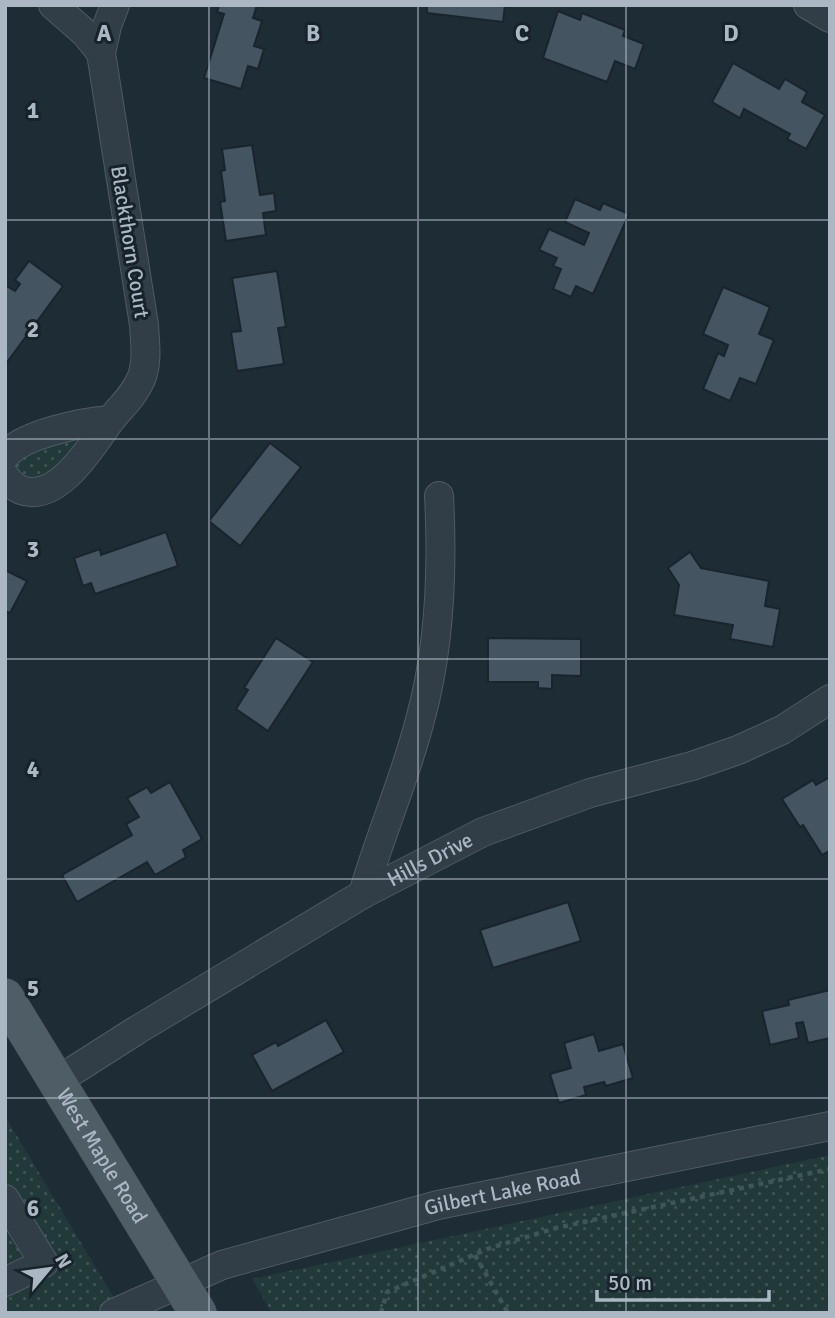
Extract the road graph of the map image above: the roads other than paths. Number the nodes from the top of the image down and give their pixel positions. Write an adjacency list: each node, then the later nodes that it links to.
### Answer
1 (53, 5): 5 (street)
2 (115, 5): 5 (street, Blackthorn Court)
3 (808, 5): 4 (street)
4 (830, 18)
5 (101, 53): 6 (street, Blackthorn Court)
6 (110, 420): 7 (street); 8 (street, Blackthorn Court)
7 (5, 456)
8 (5, 476)
9 (439, 496): 11 (street)
10 (830, 699): 11 (street, Hills Drive)
11 (363, 894): 13 (street, Hills Drive)
12 (5, 997): 13 (main road, West Maple Road)
13 (57, 1082): 17 (main road, West Maple Road)
14 (830, 1126): 17 (street, Gilbert Lake Road)
15 (5, 1199): 16 (street)
16 (5, 1282)
17 (189, 1298): 18 (street, Gilbert Lake Road)
18 (114, 1313)

